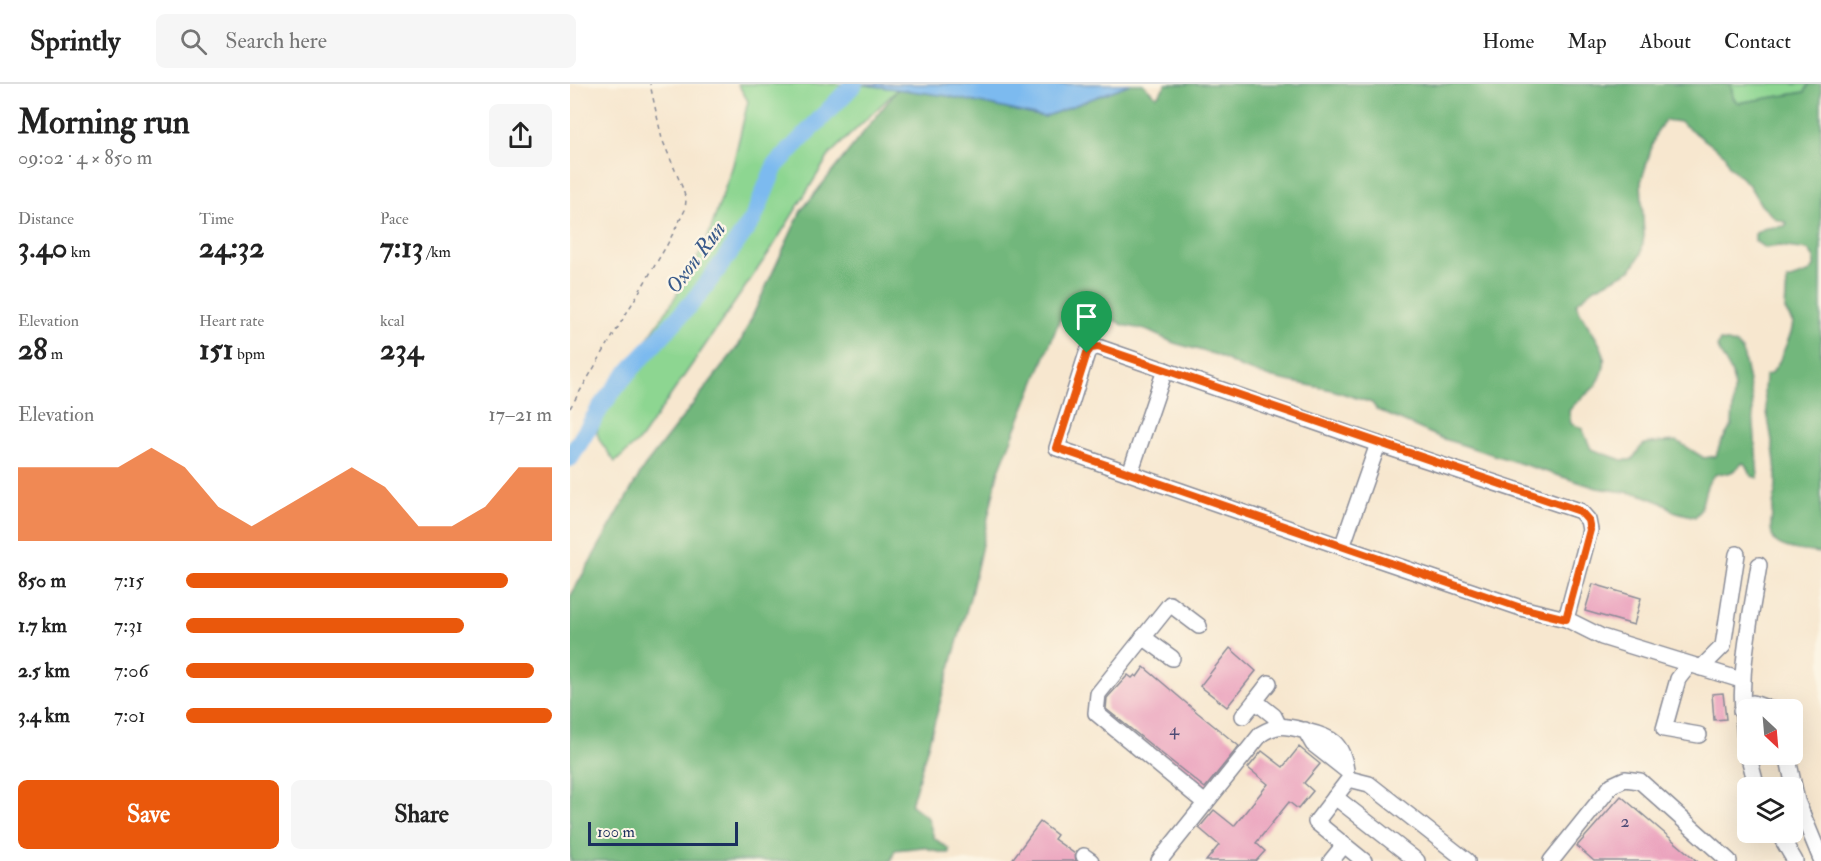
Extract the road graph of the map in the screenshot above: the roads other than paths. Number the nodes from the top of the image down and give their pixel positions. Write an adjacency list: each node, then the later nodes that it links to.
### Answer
1 (1165, 370): 2 (street); 3 (street); 3 (street)
2 (1378, 444): 4 (street); 7 (street)
3 (1130, 473): 4 (street)
4 (1342, 547): 7 (street)
5 (1737, 554): 11 (street)
6 (1759, 565): 12 (street)
7 (1566, 619): 11 (street)
8 (1199, 626): 9 (street)
9 (1143, 637): 10 (street); 22 (street)
10 (1172, 658)
11 (1695, 666): 12 (street); 18 (street)
12 (1741, 680): 14 (street)
13 (1269, 683): 15 (street)
14 (1741, 699)
15 (1255, 701): 16 (street); 17 (street)
16 (1243, 716)
17 (1279, 726): 20 (street); 22 (street)
18 (1699, 735)
19 (1789, 765): 26 (street)
20 (1348, 774): 21 (street); 30 (street)
21 (1335, 797): 24 (street); 29 (street)
22 (1205, 803): 25 (street)
23 (1784, 843): 33 (street)
24 (1344, 845): 27 (street); 28 (street)
25 (1163, 859)
26 (1821, 859)
27 (1331, 861)
28 (1364, 861)
29 (1417, 861)
30 (1467, 861)
31 (1551, 861): 32 (street)
32 (1729, 861)
33 (1795, 861)

